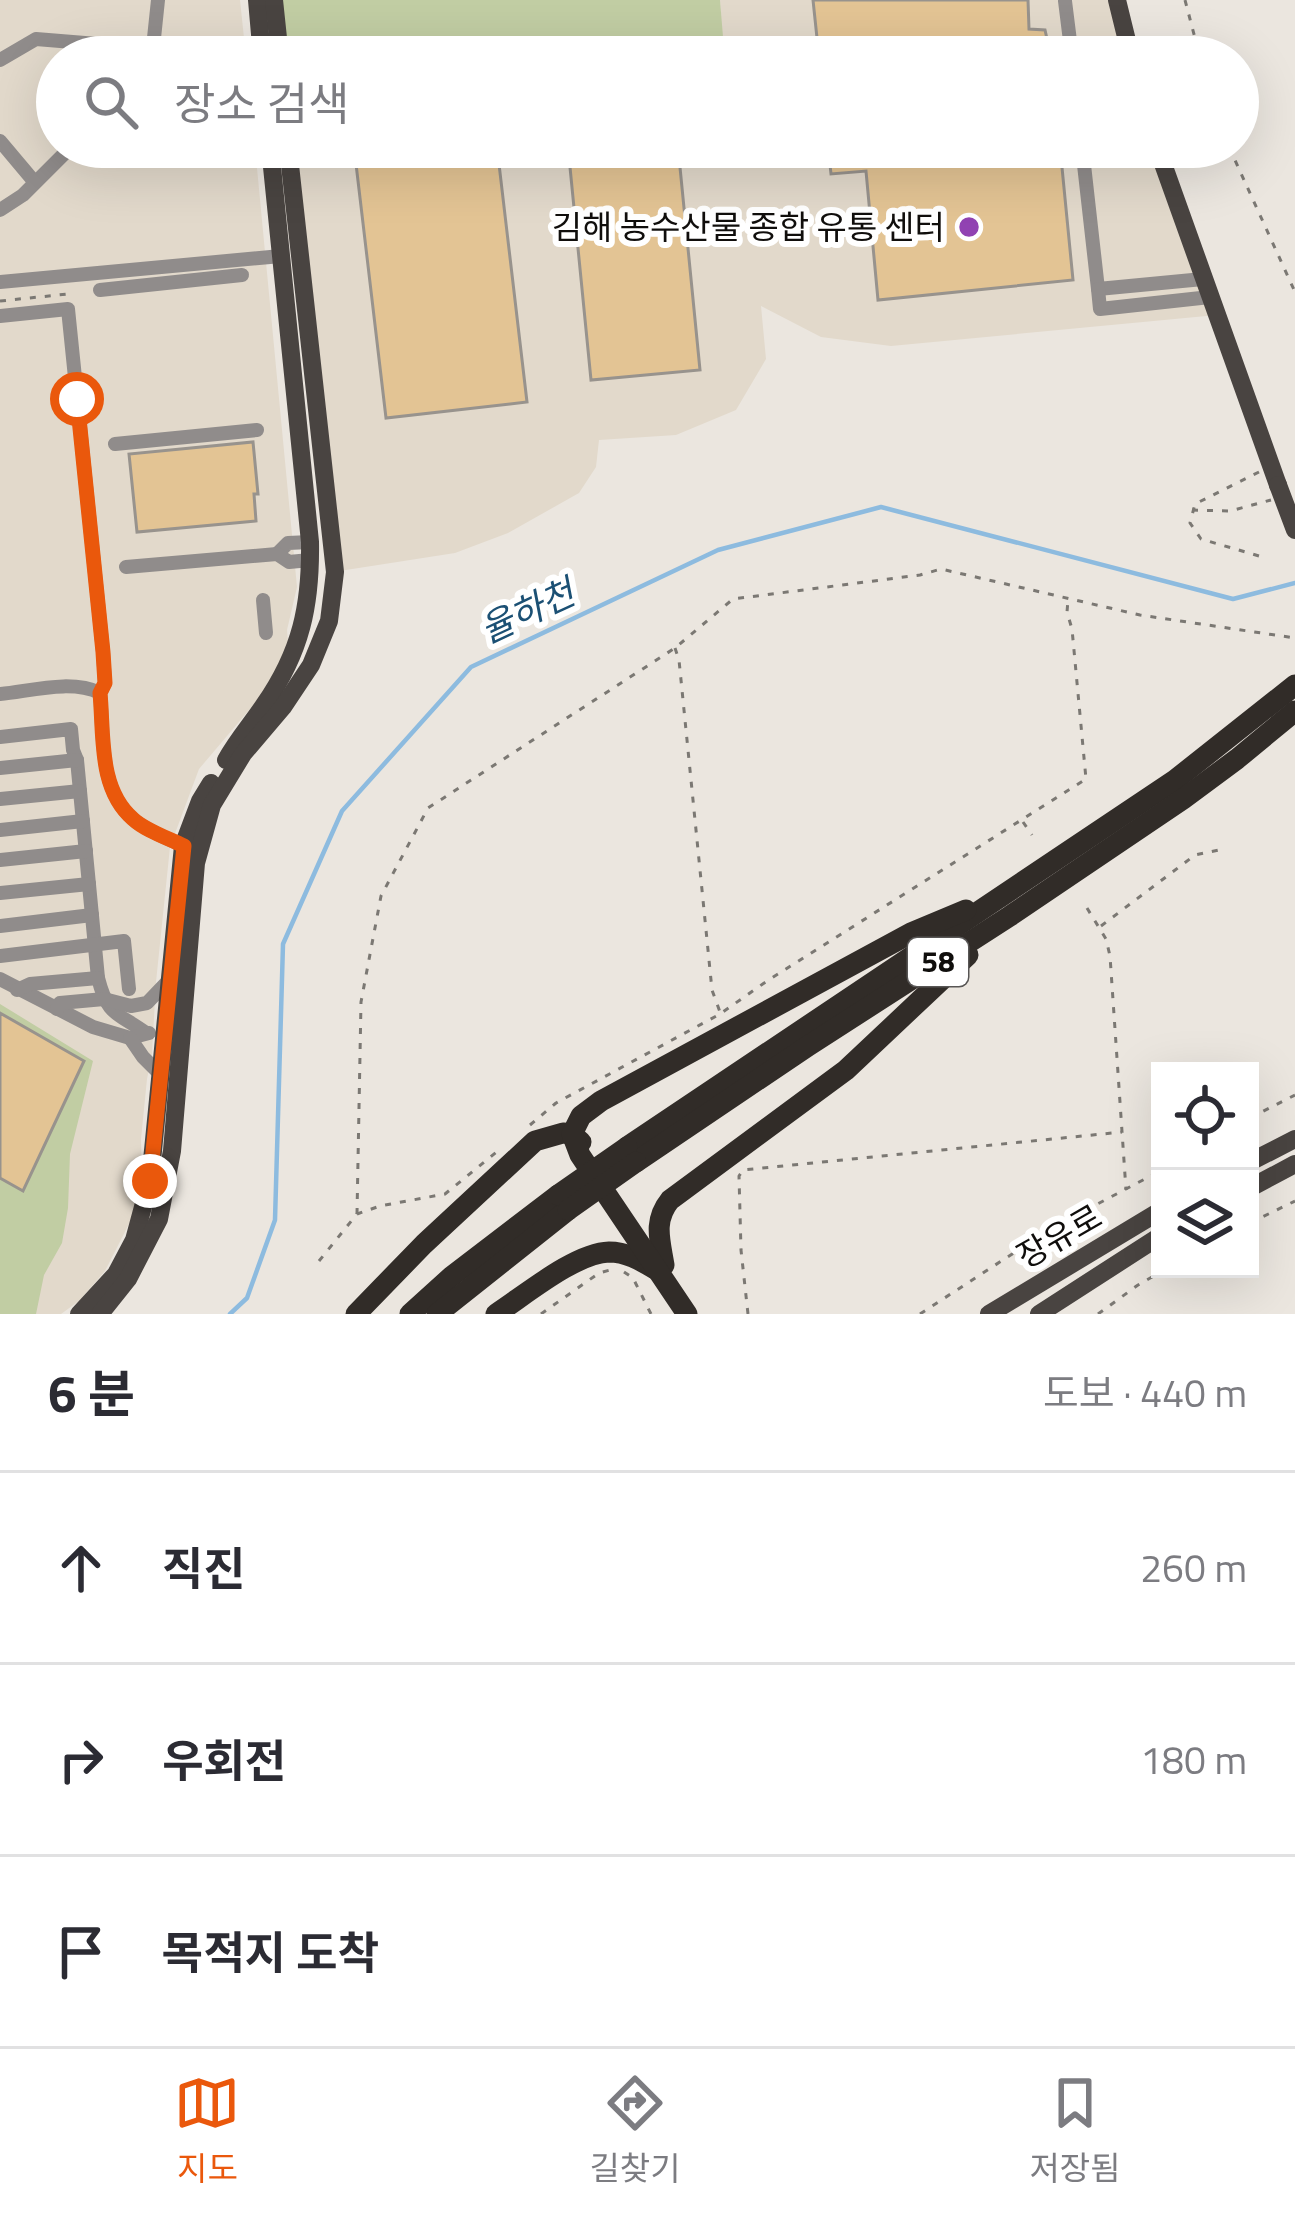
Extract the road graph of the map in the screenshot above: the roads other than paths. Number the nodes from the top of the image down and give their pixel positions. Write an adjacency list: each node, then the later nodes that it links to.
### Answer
1 (158, 0): 6 (street)
2 (257, 0): 7 (main road)
3 (274, 0): 8 (main road)
4 (1117, 0): 10 (main road)
5 (1065, 2): 9 (street)
6 (152, 36)
7 (260, 36)
8 (278, 36)
9 (1069, 36)
10 (1126, 36)
11 (36, 39): 12 (street)
12 (0, 60)
13 (0, 141): 19 (street)
14 (49, 168): 20 (street)
15 (272, 168): 21 (main road)
16 (290, 168): 64 (main road)
17 (1084, 168): 24 (street)
18 (1164, 168): 24 (main road)
19 (32, 179)
20 (0, 210)
21 (281, 256): 23 (street); 30 (main road)
22 (242, 275): 25 (street)
23 (0, 282)
24 (1206, 288): 29 (main road, bridge)
25 (100, 290)
26 (0, 316): 35 (street)
27 (257, 430): 28 (street)
28 (115, 444)
29 (1295, 530)
30 (310, 551): 31 (street); 46 (main road)
31 (126, 567)
32 (263, 600): 33 (street)
33 (266, 633)
34 (1295, 685): 39 (highway, 58)
35 (100, 693): 36 (street); 46 (street)
36 (0, 694)
37 (1295, 711): 39 (highway, 58)
38 (0, 737): 40 (street)
39 (1231, 751): 50 (highway, 58); 53 (highway, 58)
40 (77, 760): 41 (street); 42 (street)
41 (0, 768)
42 (80, 791): 43 (street); 44 (street)
43 (0, 799)
44 (83, 821): 45 (street); 47 (street)
45 (0, 830)
46 (184, 846): 59 (main road)
47 (86, 851): 48 (street); 49 (street)
48 (0, 860)
49 (89, 884): 51 (street); 52 (street)
50 (1016, 889): 66 (highway); 68 (highway, 58)
51 (0, 893)
52 (92, 915): 54 (street); 55 (street)
53 (1010, 916): 68 (highway, 58); 75 (highway)
54 (0, 926)
55 (95, 946): 56 (street); 57 (street); 61 (street)
56 (0, 956)
57 (98, 978): 60 (street); 62 (street)
58 (0, 979): 60 (street)
59 (169, 980): 62 (street); 64 (main road)
60 (17, 989): 63 (street)
61 (129, 989)
62 (104, 999): 63 (street); 64 (street)
63 (57, 1009): 64 (street)
64 (155, 1035): 65 (main road); 65 (street); 77 (main road)
65 (160, 1074): 76 (main road)
66 (572, 1134): 75 (highway); 78 (highway)
67 (1295, 1139): 69 (main road)
68 (632, 1154): 72 (highway, 58, bridge)
69 (1259, 1157)
70 (1295, 1164): 71 (main road)
71 (1259, 1182)
72 (563, 1203): 79 (highway, 58); 80 (highway, 58)
73 (1151, 1216): 83 (main road, 장유로)
74 (1151, 1242): 84 (main road, 장유로)
75 (661, 1268): 81 (highway); 82 (highway)
76 (80, 1314)
77 (100, 1314)
78 (356, 1314)
79 (410, 1314)
80 (437, 1314)
81 (496, 1314)
82 (692, 1314)
83 (989, 1314)
84 (1039, 1314)

